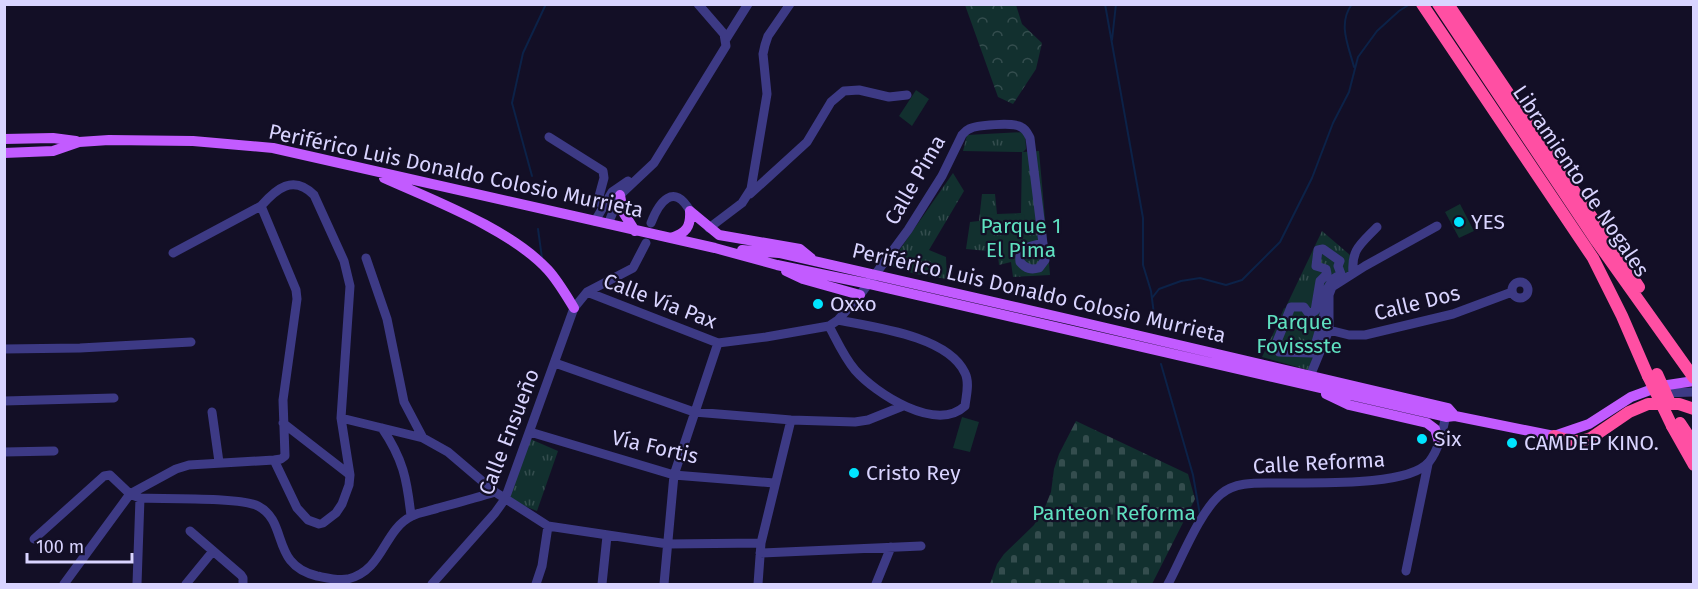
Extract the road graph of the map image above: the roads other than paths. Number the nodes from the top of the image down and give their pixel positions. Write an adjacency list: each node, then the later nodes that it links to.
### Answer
1 (698, 4): 8 (street)
2 (748, 4): 8 (street)
3 (790, 4): 16 (street)
4 (1422, 4): 51 (highway)
5 (1428, 4): 51 (highway)
6 (1438, 4): 50 (highway, Libramiento de Nogales)
7 (1448, 4): 50 (highway, Libramiento de Nogales)
8 (726, 39): 15 (street)
9 (907, 95): 16 (street)
10 (549, 137): 18 (street)
11 (4, 139): 12 (main road, Periférico Luis Donaldo Colosio Murrieta)
12 (79, 142): 13 (main road, Periférico Luis Donaldo Colosio Murrieta); 14 (main road, Periférico Luis Donaldo Colosio Murrieta)
13 (4, 153)
14 (356, 166): 20 (main road, Periférico Luis Donaldo Colosio Murrieta); 42 (main road)
15 (622, 189): 18 (street); 22 (street); 26 (main road)
16 (748, 196): 25 (street)
17 (261, 206): 31 (street); 62 (street); 64 (street)
18 (603, 207): 20 (street)
19 (690, 211): 21 (street); 25 (main road); 27 (main road)
20 (595, 221): 22 (main road, Periférico Luis Donaldo Colosio Murrieta)
21 (651, 223)
22 (608, 224): 26 (main road, Periférico Luis Donaldo Colosio Murrieta)
23 (1437, 226): 37 (street)
24 (1377, 227): 37 (street)
25 (709, 228): 34 (main road)
26 (636, 231): 27 (main road, Periférico Luis Donaldo Colosio Murrieta)
27 (671, 238): 30 (main road, Periférico Luis Donaldo Colosio Murrieta)
28 (646, 243): 39 (street)
29 (1043, 243): 38 (street, Calle Pima)
30 (714, 248): 32 (main road, Periférico Luis Donaldo Colosio Murrieta); 36 (main road, Periférico Luis Donaldo Colosio Murrieta)
31 (173, 253)
32 (779, 253): 34 (main road, Periférico Luis Donaldo Colosio Murrieta); 36 (main road)
33 (366, 258): 69 (street)
34 (814, 261): 38 (main road, Periférico Luis Donaldo Colosio Murrieta)
35 (1340, 261): 35 (street); 37 (street)
36 (777, 265): 38 (main road, Periférico Luis Donaldo Colosio Murrieta); 41 (main road)
37 (1352, 270): 45 (street)
38 (872, 279): 41 (street, Calle Vía Pax); 52 (main road, Periférico Luis Donaldo Colosio Murrieta)
39 (587, 292): 42 (street); 47 (street, Calle Vía Pax)
40 (1512, 292): 45 (street, Calle Dos)
41 (860, 295): 43 (street, Calle Vía Pax)
42 (574, 308): 49 (street, Calle Ensueño)
43 (838, 320): 44 (street, Calle Vía Pax); 57 (street)
44 (829, 326): 47 (street, Calle Vía Pax); 57 (street)
45 (1329, 330): 52 (street)
46 (191, 342): 48 (street)
47 (718, 343): 60 (street)
48 (4, 349)
49 (555, 363): 60 (street); 67 (street, Calle Ensueño)
50 (1692, 374): 54 (main road)
51 (1652, 375): 65 (highway, bridge)
52 (1311, 383): 61 (main road, Periférico Luis Donaldo Colosio Murrieta); 70 (main road)
53 (1694, 392): 54 (street)
54 (1641, 393): 68 (main road)
55 (114, 398): 56 (street)
56 (4, 401)
57 (903, 406): 63 (street)
58 (1694, 409): 68 (highway)
59 (212, 412): 76 (street)
60 (694, 412): 63 (street); 80 (street)
61 (1450, 414): 68 (main road, Periférico Luis Donaldo Colosio Murrieta); 70 (street)
62 (340, 418): 66 (street); 79 (street)
63 (791, 420): 81 (street)
64 (283, 423): 75 (street); 79 (street)
65 (1676, 425): 71 (highway); 74 (highway); 78 (highway)
66 (382, 428): 69 (street); 85 (street)
67 (530, 432): 80 (street, Vía Fortis); 84 (street, Calle Ensueño)
68 (1554, 436)
69 (423, 438): 82 (street)
70 (1439, 442): 77 (street)
71 (1694, 442)
72 (54, 451): 73 (street)
73 (4, 452)
74 (1694, 457)
75 (274, 460): 76 (street); 79 (street)
76 (219, 462): 83 (street)
77 (1428, 464): 95 (street); 106 (street, Calle Reforma)
78 (1694, 465)
79 (350, 475)
80 (674, 475): 81 (street, Vía Fortis); 90 (street)
81 (774, 483): 92 (street)
82 (495, 492): 84 (street); 85 (street)
83 (135, 496): 85 (street); 89 (street); 96 (street); 97 (street)
84 (505, 499): 86 (street); 100 (street, Calle Ensueño)
85 (411, 516)
86 (548, 526): 88 (street); 101 (street)
87 (190, 531): 94 (street)
88 (608, 536): 90 (street); 102 (street)
89 (34, 539)
90 (668, 544): 92 (street); 103 (street)
91 (921, 546): 93 (street)
92 (761, 548): 93 (street); 104 (street)
93 (891, 548): 105 (street)
94 (213, 551): 98 (street); 99 (street)
95 (1406, 571)
96 (64, 585)
97 (137, 585)
98 (186, 585)
99 (243, 585)
100 (432, 585)
101 (536, 585)
102 (602, 585)
103 (664, 585)
104 (758, 585)
105 (876, 585)
106 (1168, 585)

